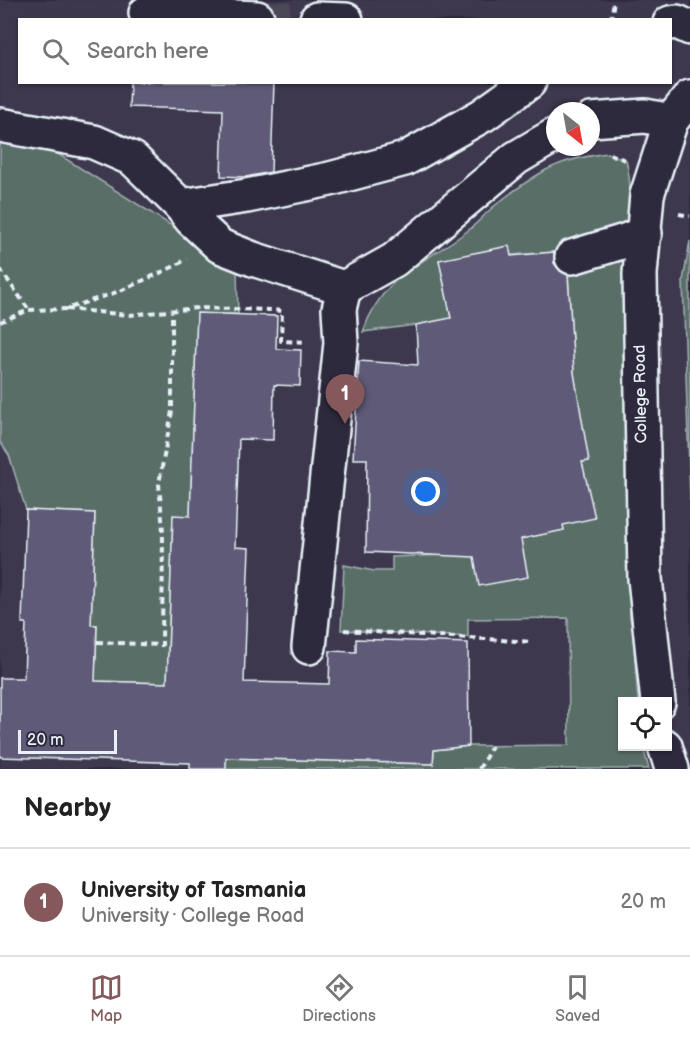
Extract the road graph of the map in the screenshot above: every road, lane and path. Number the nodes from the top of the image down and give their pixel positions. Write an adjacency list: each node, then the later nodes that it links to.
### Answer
1 (614, 0): 4 (path)
2 (146, 13): 3 (street)
3 (257, 18)
4 (611, 18)
5 (672, 23): 6 (street)
6 (690, 28)
7 (526, 84): 14 (street)
8 (681, 109): 9 (street); 15 (street, College Road)
9 (600, 119)
10 (0, 125): 14 (street)
11 (546, 140): 19 (street)
12 (608, 153): 13 (path)
13 (628, 169)
14 (181, 206): 19 (street)
15 (645, 233): 16 (street); 28 (street, College Road)
16 (572, 257)
17 (175, 266): 20 (path)
18 (0, 269): 21 (path)
19 (344, 288): 24 (street)
20 (66, 309): 21 (path); 22 (path)
21 (29, 310): 23 (path)
22 (172, 311): 24 (path); 26 (path)
23 (0, 322)
24 (341, 343): 25 (street)
25 (310, 637): 27 (path)
26 (97, 642)
27 (532, 642)
28 (657, 697)
29 (492, 746): 31 (path)
30 (666, 751): 32 (street)
31 (479, 769)
32 (672, 769)

